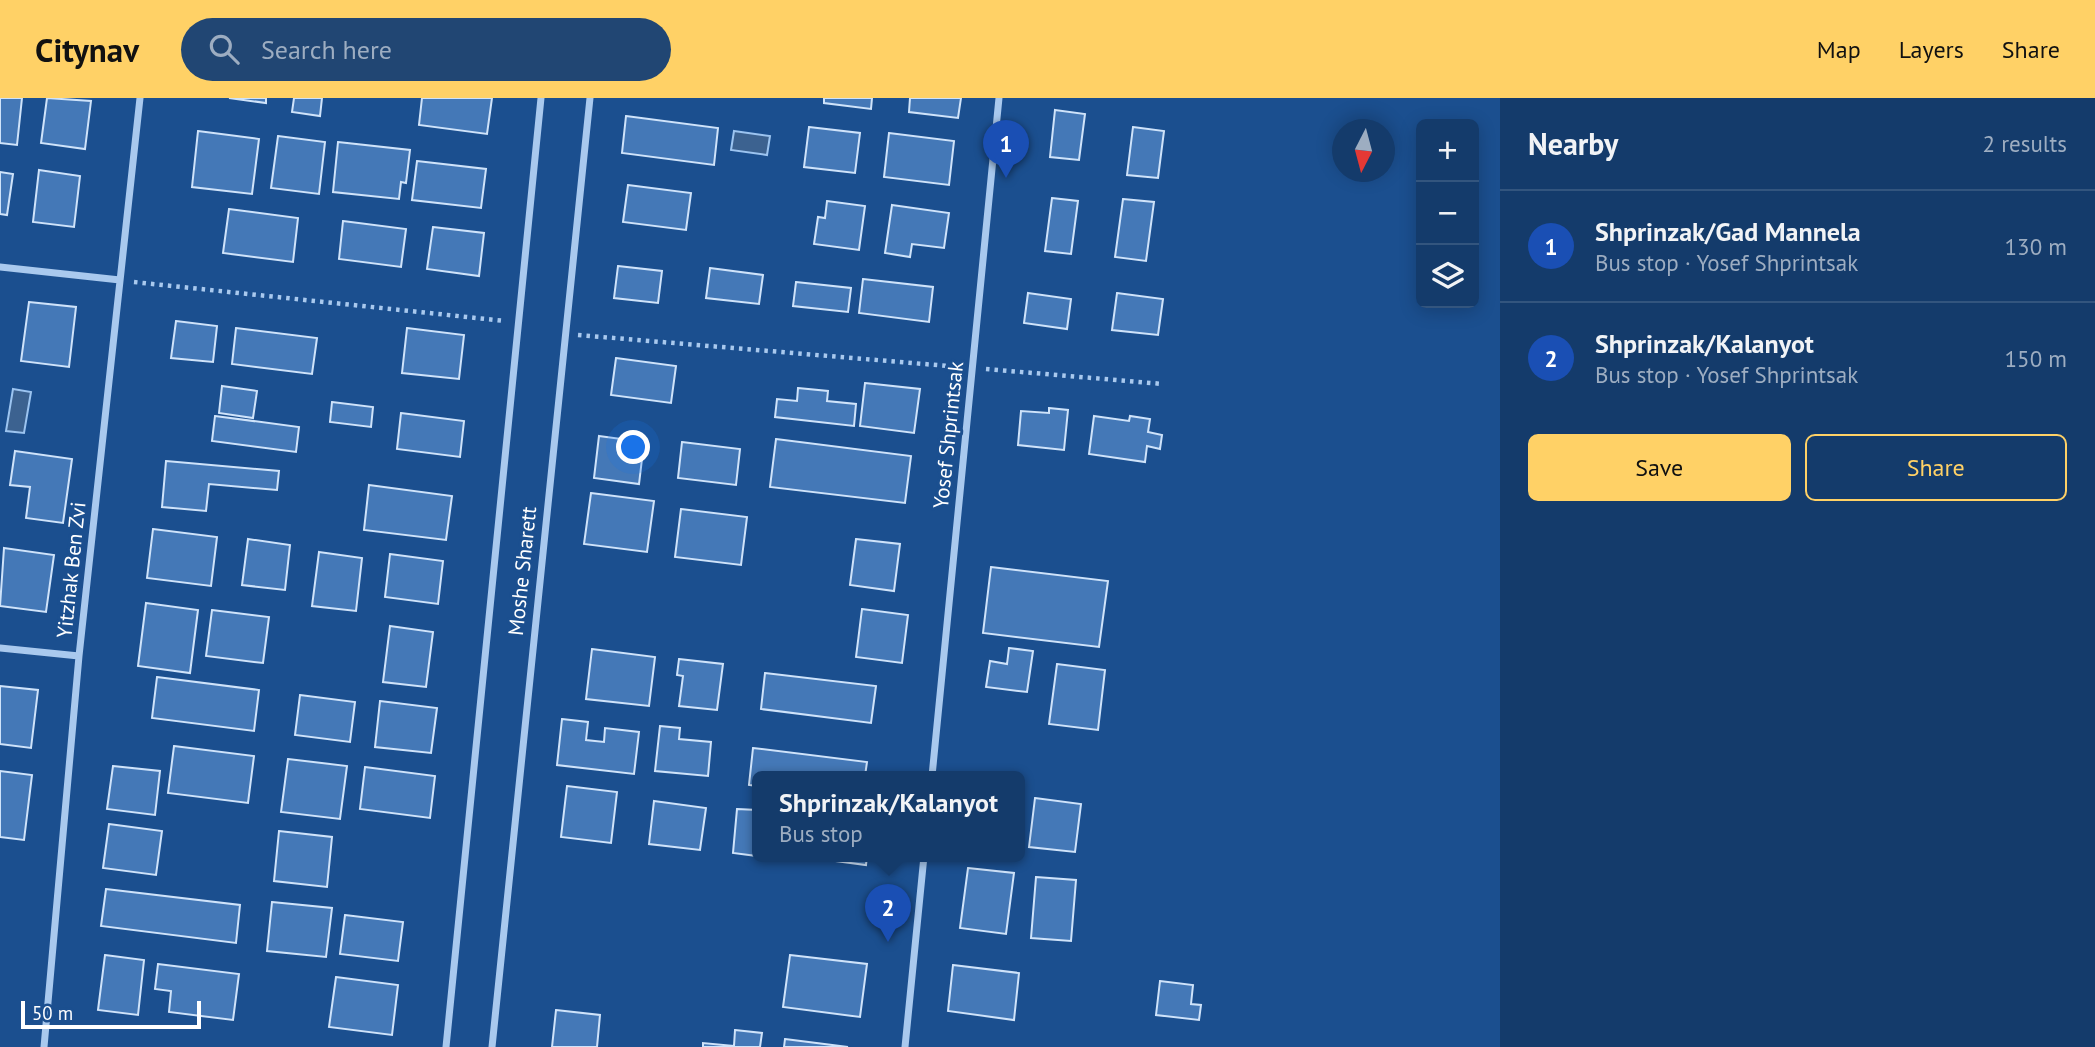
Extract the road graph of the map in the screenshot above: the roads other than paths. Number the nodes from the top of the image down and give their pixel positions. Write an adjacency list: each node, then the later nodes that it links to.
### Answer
1 (141, 98): 6 (street, Yitzhak Ben Zvi)
2 (541, 98): 12 (street, Moshe Sharett)
3 (590, 98): 13 (street, Moshe Sharett)
4 (999, 98): 9 (street, Yosef Shprintsak)
5 (0, 267): 6 (street)
6 (120, 280): 8 (street, Yitzhak Ben Zvi)
7 (0, 648): 8 (street)
8 (79, 656): 11 (street, Yitzhak Ben Zvi)
9 (932, 771)
10 (923, 862): 14 (street)
11 (44, 1047)
12 (446, 1047)
13 (492, 1047)
14 (905, 1047)

